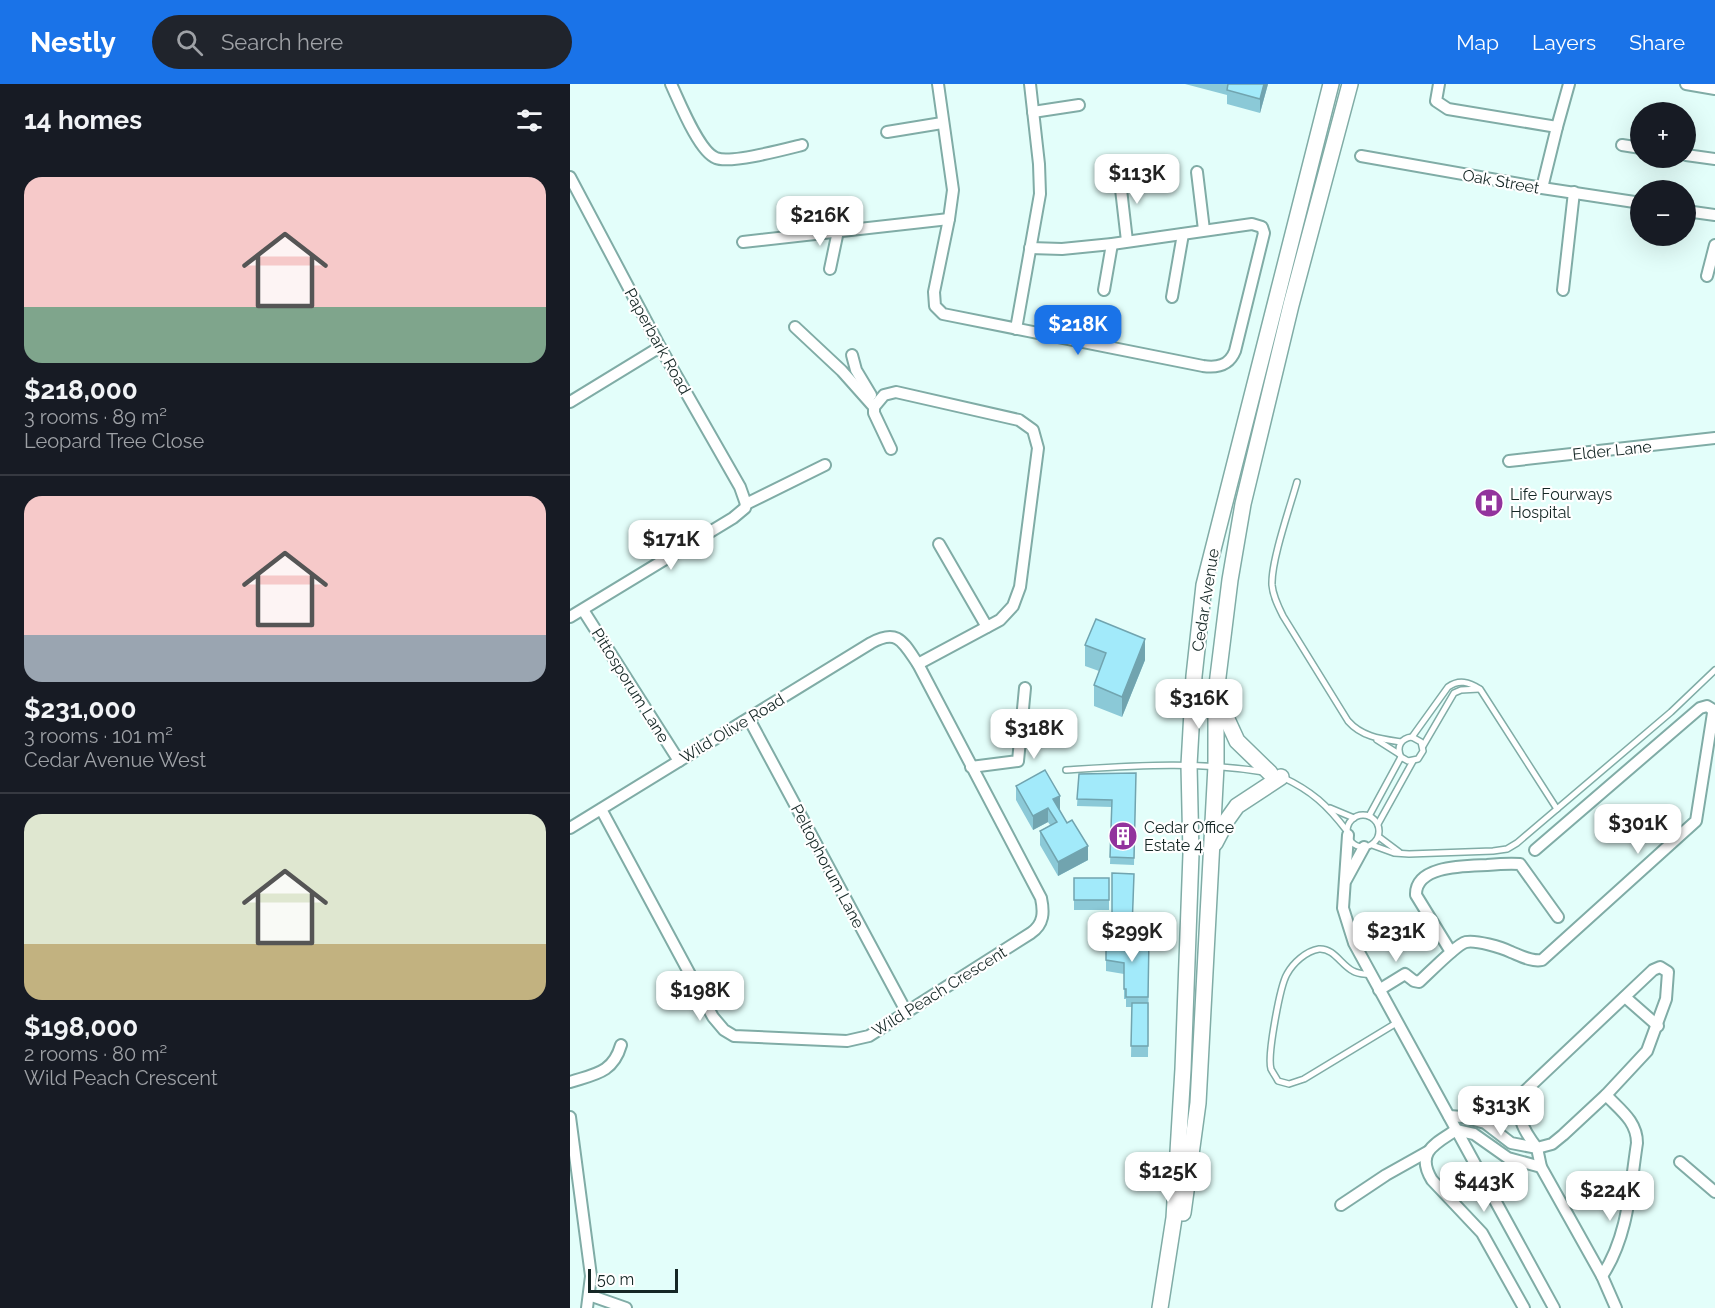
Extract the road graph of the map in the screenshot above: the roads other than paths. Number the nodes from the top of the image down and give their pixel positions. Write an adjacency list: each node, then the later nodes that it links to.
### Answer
1 (671, 84): 15 (street)
2 (938, 84): 12 (street)
3 (1030, 84): 11 (street)
4 (1331, 84): 74 (main road, Cedar Avenue)
5 (1350, 84): 64 (main road, Cedar Avenue)
6 (1438, 84): 13 (street)
7 (1569, 84): 13 (street)
8 (1686, 84): 9 (street)
9 (1715, 89)
10 (1079, 105): 11 (street)
11 (1033, 111): 37 (street)
12 (942, 123): 14 (street); 29 (street)
13 (1557, 127): 24 (street)
14 (887, 132)
15 (802, 145)
16 (1622, 145): 17 (street)
17 (1630, 146)
18 (1361, 156): 24 (street, Oak Street)
19 (1696, 156): 20 (street)
20 (1715, 159)
21 (1119, 172): 33 (street)
22 (1197, 172): 30 (street)
23 (570, 177): 45 (street, Paperbark Road)
24 (1542, 188): 25 (street, Oak Street)
25 (1574, 192): 26 (street, Oak Street); 41 (street)
26 (1630, 201)
27 (1696, 212): 28 (street)
28 (1715, 215)
29 (949, 219): 31 (street); 44 (street)
30 (1204, 230): 32 (street); 44 (street)
31 (838, 231): 34 (street); 38 (street)
32 (1183, 234): 33 (street); 42 (street)
33 (1127, 241): 35 (street)
34 (744, 242)
35 (1112, 244): 37 (street); 40 (street)
36 (1715, 245): 39 (street)
37 (1030, 248): 44 (street)
38 (830, 268)
39 (1707, 276)
40 (1104, 290)
41 (1563, 290)
42 (1172, 297)
43 (795, 327): 48 (street)
44 (1016, 329)
45 (660, 347): 47 (street); 54 (street, Paperbark Road)
46 (852, 355): 48 (street)
47 (570, 402)
48 (875, 405): 50 (street); 58 (street)
49 (1715, 438): 51 (street, Elder Lane)
50 (891, 449)
51 (1509, 461)
52 (825, 465): 54 (street)
53 (1297, 483): 67 (lane)
54 (746, 504): 56 (street)
55 (939, 544): 58 (street)
56 (583, 610): 57 (street); 71 (street, Pittosporum Lane)
57 (570, 617)
58 (987, 627): 60 (street)
59 (897, 637): 60 (street, Wild Peach Crescent); 65 (street, Wild Olive Road)
60 (918, 664): 76 (street, Wild Peach Crescent)
61 (1715, 670): 81 (lane)
62 (1024, 688): 76 (street)
63 (1480, 689): 66 (lane); 69 (lane); 81 (lane)
64 (1216, 693): 75 (main road, Cedar Avenue); 78 (main road)
65 (749, 719): 71 (street, Wild Olive Road); 98 (street, Peltophorum Lane)
66 (1412, 737): 68 (lane); 69 (lane)
67 (1373, 738): 68 (lane); 70 (lane)
68 (1401, 742): 70 (lane)
69 (1423, 746): 72 (lane)
70 (1400, 755): 72 (lane); 82 (lane)
71 (679, 761): 80 (street, Wild Olive Road)
72 (1413, 761): 84 (lane)
73 (1710, 764): 90 (street); 94 (street)
74 (1189, 765): 75 (lane); 77 (lane); 117 (main road, Cedar Avenue)
75 (1216, 766): 78 (lane); 89 (main road, Cedar Avenue)
76 (971, 767): 98 (street, Wild Peach Crescent)
77 (1066, 770)
78 (1276, 775): 79 (lane); 89 (main road)
79 (1328, 807): 83 (lane); 86 (lane)
80 (601, 809): 85 (street, Wild Olive Road); 98 (street, Wild Peach Crescent)
81 (1557, 809): 91 (lane)
82 (1369, 816): 83 (lane); 84 (lane)
83 (1354, 818): 86 (lane)
84 (1378, 824): 87 (lane)
85 (570, 828)
86 (1347, 833): 88 (lane); 92 (street)
87 (1379, 837): 88 (lane); 91 (lane)
88 (1368, 846): 91 (lane); 92 (street)
89 (1212, 850): 118 (main road, Cedar Avenue)
90 (1535, 850)
91 (1403, 854)
92 (1344, 883): 95 (street)
93 (1558, 917): 94 (street)
94 (1451, 951): 96 (street)
95 (1371, 975): 96 (street); 99 (lane)
96 (1379, 990): 99 (street)
97 (1625, 997): 100 (street); 100 (street); 107 (street)
98 (907, 1013)
99 (1398, 1022): 104 (street)
100 (1658, 1026): 103 (street)
101 (621, 1045): 102 (street)
102 (570, 1082)
103 (1606, 1095): 107 (street); 113 (street)
104 (1449, 1116): 106 (street); 107 (street)
105 (570, 1117): 114 (street)
106 (1456, 1130): 108 (street); 110 (street); 120 (street)
107 (1537, 1148): 110 (street)
108 (1427, 1152): 112 (street); 119 (street)
109 (1680, 1162): 111 (street)
110 (1541, 1167): 113 (street)
111 (1715, 1192)
112 (1341, 1206)
113 (1602, 1276): 121 (street)
114 (589, 1295): 115 (street); 116 (street)
115 (587, 1308)
116 (626, 1308)
117 (1160, 1308)
118 (1168, 1308)
119 (1524, 1308)
120 (1554, 1308)
121 (1616, 1308)

